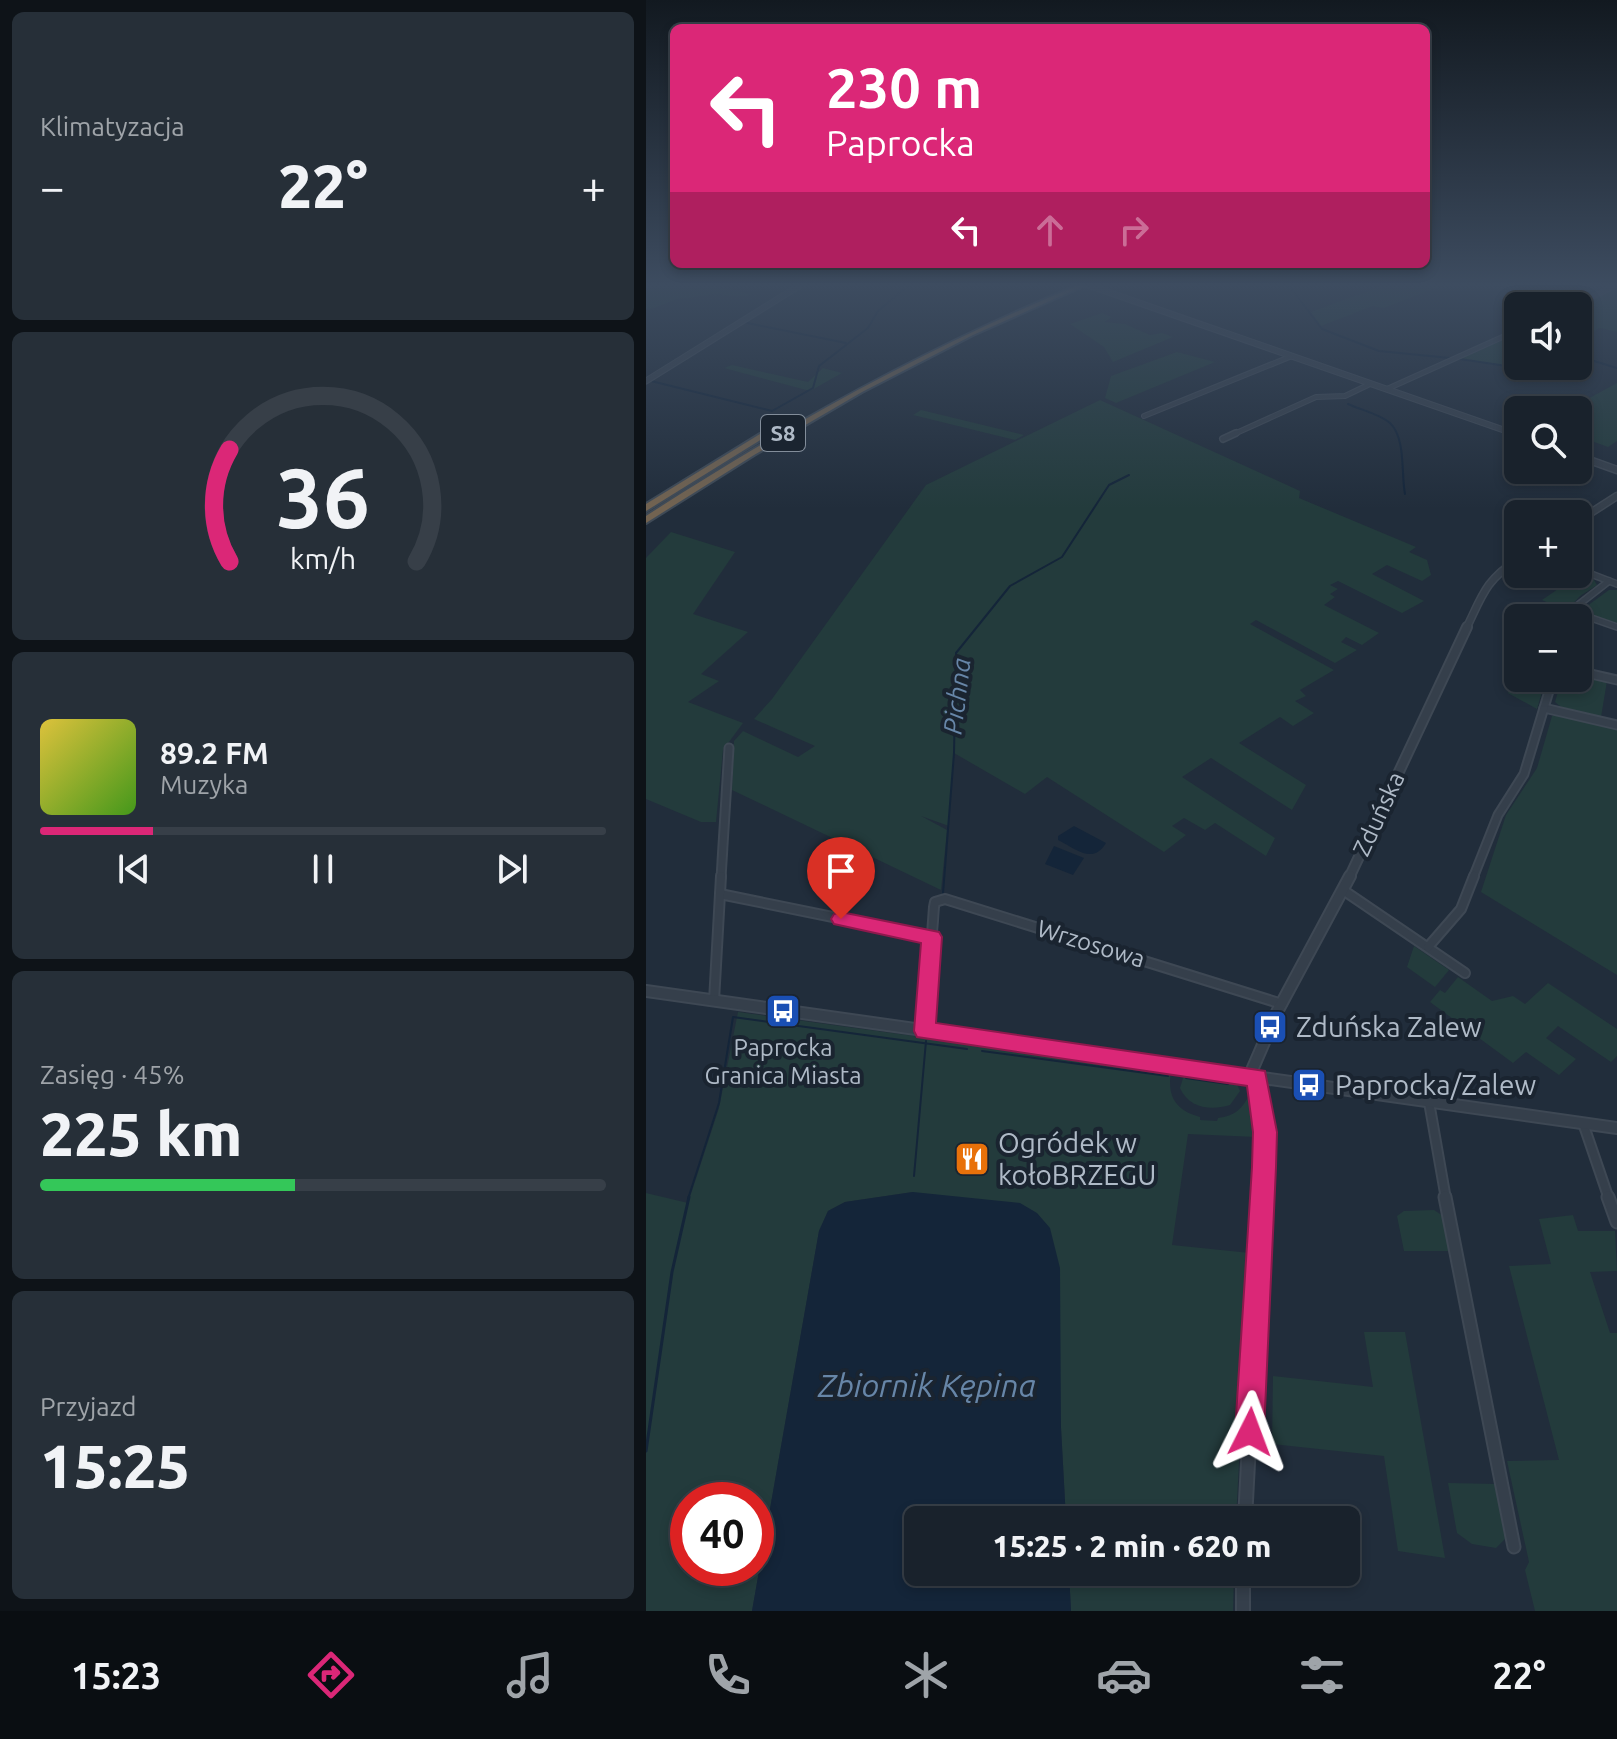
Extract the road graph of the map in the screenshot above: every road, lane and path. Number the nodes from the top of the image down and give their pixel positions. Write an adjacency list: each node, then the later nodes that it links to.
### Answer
1 (677, 359): 7 (street)
2 (905, 359): 16 (highway, S8)
3 (920, 359): 18 (highway, S8)
4 (1284, 359): 10 (street)
5 (1301, 359): 8 (street)
6 (1453, 359): 9 (street)
7 (646, 381)
8 (1370, 384): 9 (street); 12 (street)
9 (1387, 389): 11 (street)
10 (1144, 416)
11 (1504, 430)
12 (1223, 439)
13 (1592, 461): 14 (street)
14 (1617, 470)
15 (1617, 496): 17 (street)
16 (646, 508)
17 (1592, 512)
18 (646, 520)
19 (1504, 569): 32 (street, Zduńska)
20 (1592, 574): 21 (street)
21 (1609, 581): 22 (street); 23 (street)
22 (1617, 584)
23 (1582, 604)
24 (1592, 620): 25 (street)
25 (1617, 627)
26 (1592, 674): 27 (street)
27 (1617, 680)
28 (1549, 692): 29 (street)
29 (1544, 708): 30 (street); 35 (street)
30 (1617, 725)
31 (729, 748): 33 (street)
32 (1343, 890): 35 (street); 39 (street, Zduńska)
33 (720, 894): 34 (street); 38 (street)
34 (931, 937): 39 (street, Wrzosowa); 40 (street, Wrzosowa)
35 (1428, 947): 36 (street)
36 (1465, 973)
37 (646, 991): 38 (street)
38 (714, 1001): 40 (street)
39 (1282, 1004): 41 (street, Zduńska)
40 (925, 1031): 41 (street)
41 (1253, 1078): 42 (street); 46 (street)
42 (1429, 1102): 43 (street); 47 (street)
43 (1583, 1123): 44 (street); 45 (street)
44 (1617, 1128)
45 (1617, 1222)
46 (1246, 1506)
47 (1514, 1547)
48 (1243, 1586): 49 (street)
49 (1243, 1611)

